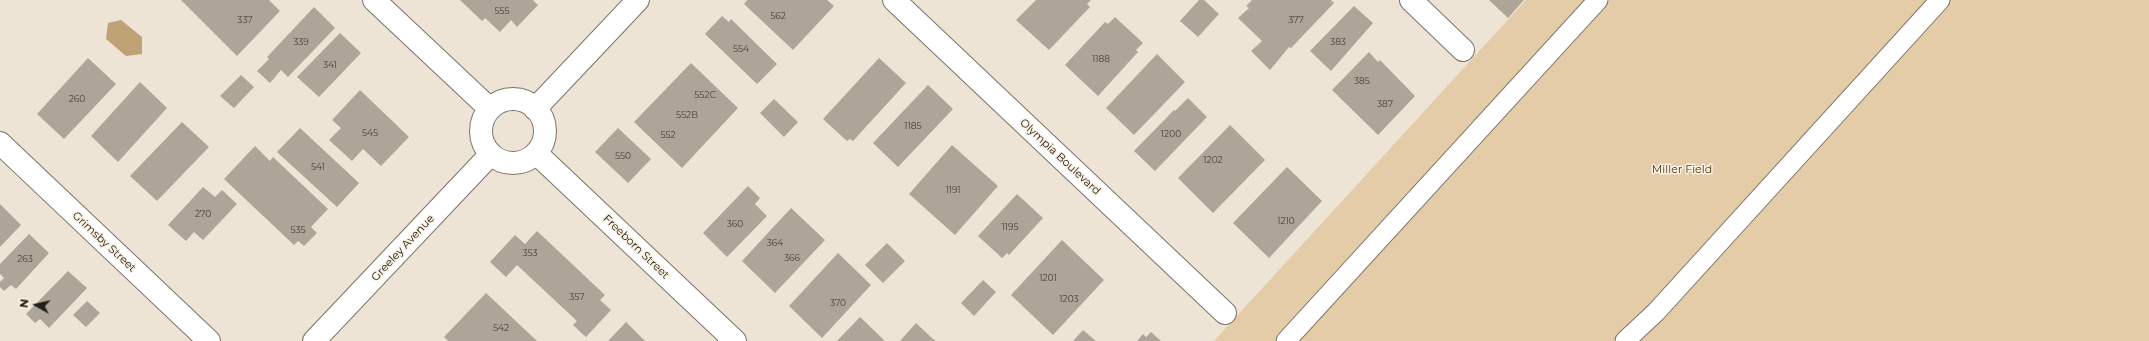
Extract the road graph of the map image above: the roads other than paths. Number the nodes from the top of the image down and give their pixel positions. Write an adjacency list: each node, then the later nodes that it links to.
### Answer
1 (374, 0): 8 (street)
2 (638, 0): 9 (street)
3 (894, 0): 13 (street, Olympia Boulevard)
4 (1411, 0): 7 (street)
5 (1598, 0): 17 (lane)
6 (1940, 0): 18 (lane)
7 (1463, 50)
8 (490, 109): 9 (street); 12 (street)
9 (535, 109): 11 (street)
10 (0, 143): 14 (street, Grimsby Street)
11 (536, 153): 12 (street); 16 (street, Freeborn Street)
12 (491, 154): 15 (street, Greeley Avenue)
13 (1225, 313)
14 (209, 341)
15 (314, 341)
16 (735, 341)
17 (1286, 341)
18 (1625, 341)

